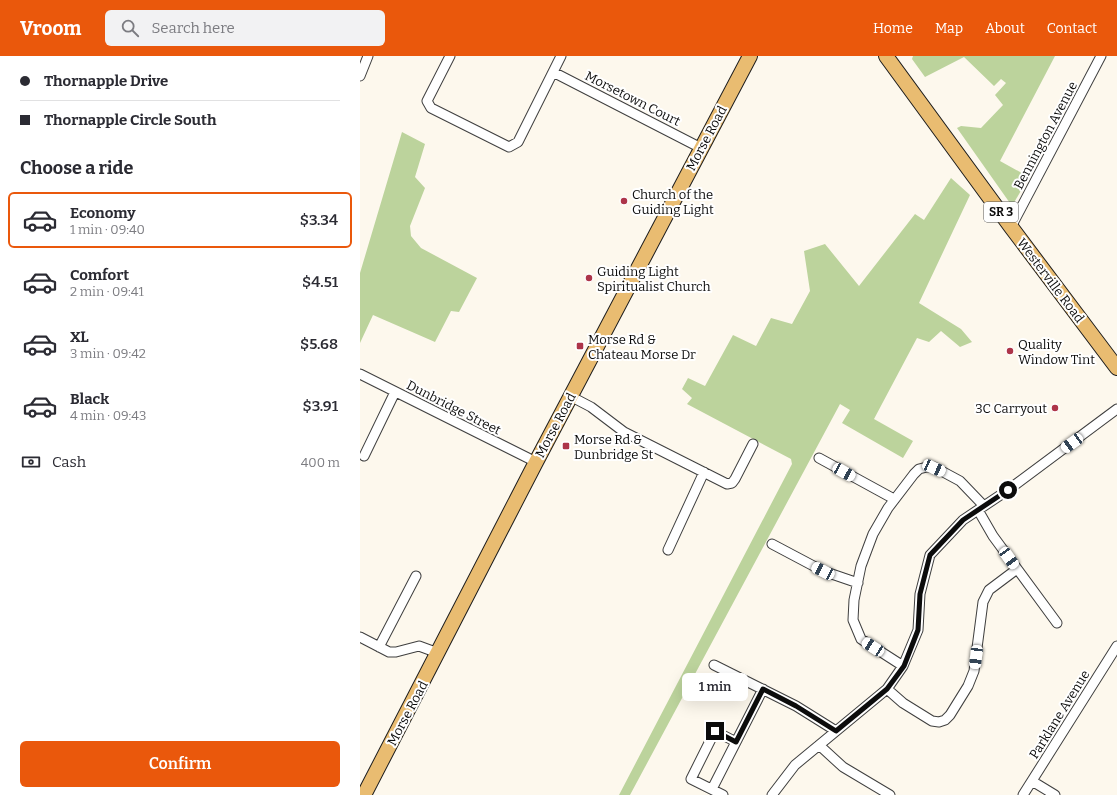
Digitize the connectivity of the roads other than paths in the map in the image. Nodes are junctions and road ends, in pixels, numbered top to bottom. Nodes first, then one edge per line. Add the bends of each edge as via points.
1 (368, 56) edge
2 (450, 56) edge
3 (561, 56) edge
4 (750, 56) edge
5 (886, 56) edge
6 (1101, 56) edge
7 (553, 72) junction
8 (360, 76) edge
9 (701, 148) junction
10 (1011, 227) junction
11 (1117, 366) edge
12 (360, 374) edge
13 (395, 392) junction
14 (570, 396) junction
15 (1117, 409) edge
16 (753, 444) dead end
17 (364, 456) dead end
18 (819, 458) dead end
19 (536, 462) junction
20 (704, 472) junction
21 (894, 499) junction
22 (981, 508) junction
23 (772, 544) dead end
24 (668, 550) dead end
25 (1016, 569) junction
26 (416, 576) dead end
27 (858, 583) junction
28 (1057, 623) dead end
29 (360, 637) edge
30 (1117, 646) edge
31 (379, 647) junction
32 (438, 653) junction
33 (714, 665) dead end
34 (904, 666) junction
35 (763, 689) junction
36 (887, 689) junction
37 (836, 731) junction
38 (736, 742) junction
39 (819, 746) junction
40 (1032, 781) junction
41 (712, 789) junction
42 (364, 795) edge
43 (723, 795) edge
44 (772, 795) edge
45 (889, 795) edge
46 (1023, 795) edge
47 (1055, 795) edge

1 - 8 street
2 - 7 street via 427,101 431,108 509,147 518,142
3 - 7 street
4 - 9 main road, Morse Road
5 - 10 main road, Westerville Road / SR 3
6 - 10 street, Bennington Avenue
7 - 9 street, Morsetown Court
9 - 14 main road, Morse Road
10 - 11 main road, Westerville Road / SR 3
12 - 13 street, Dunbridge Street
13 - 17 street
13 - 19 street, Dunbridge Street
14 - 19 main road, Morse Road
14 - 20 street via 591,407 624,432
15 - 22 street
16 - 20 street via 732,483 728,484
18 - 21 street
19 - 32 main road, Morse Road
20 - 24 street
21 - 22 street via 919,469 927,467 960,481
21 - 27 street via 873,534
22 - 25 street via 993,536
22 - 34 street via 963,520 930,555 920,594 918,630
23 - 27 street via 823,571
25 - 28 street
25 - 36 street via 989,590 983,602 974,671 968,686 945,720 932,721
26 - 31 street
27 - 34 street via 853,620 861,639
29 - 31 street
30 - 40 street, Parklane Avenue
31 - 32 street via 396,652 418,646
32 - 42 main road, Morse Road
33 - 35 street
34 - 36 street
35 - 37 street
35 - 38 street
36 - 37 street
37 - 39 street
38 - 41 street
38 - 41 street via 715,731 691,779
39 - 44 street via 795,765
39 - 45 street via 843,767
40 - 46 street, Parklane Avenue
40 - 47 street
41 - 43 street

